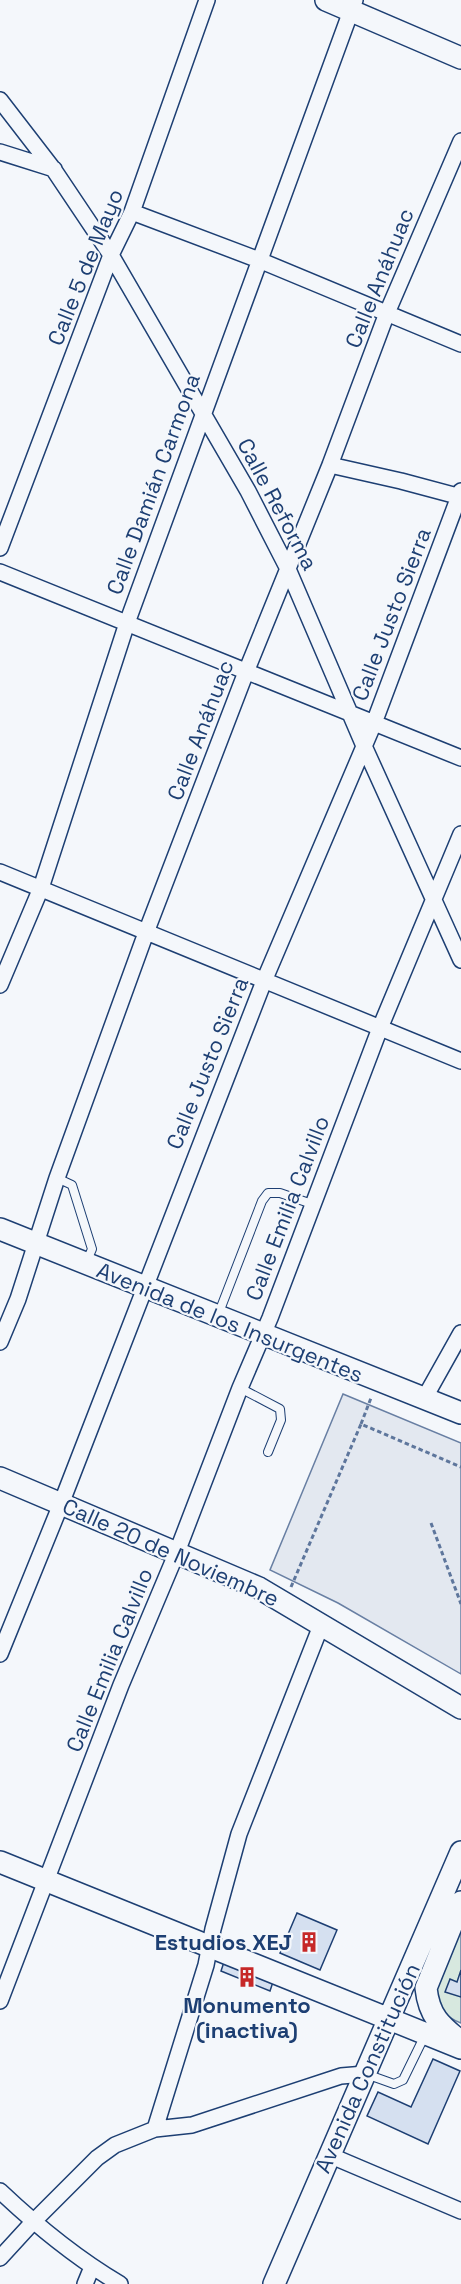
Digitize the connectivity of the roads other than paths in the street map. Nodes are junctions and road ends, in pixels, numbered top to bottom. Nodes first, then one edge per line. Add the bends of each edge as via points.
1 (207, 0) edge
2 (326, 0) edge
3 (353, 3) edge
4 (461, 46) edge
5 (461, 57) edge
6 (0, 100) edge
7 (461, 141) edge
8 (0, 152) edge
9 (54, 170) junction
10 (132, 212) junction
11 (111, 255) junction
12 (259, 260) junction
13 (387, 313) junction
14 (461, 344) edge
15 (203, 412) junction
16 (330, 465) junction
17 (460, 495) edge
18 (0, 548) edge
19 (288, 569) junction
20 (0, 572) edge
21 (127, 623) junction
22 (246, 672) junction
23 (350, 712) junction
24 (374, 723) junction
25 (364, 746) junction
26 (461, 758) edge
27 (461, 834) edge
28 (0, 872) edge
29 (40, 888) junction
30 (434, 899) junction
31 (147, 930) junction
32 (461, 960) edge
33 (264, 981) junction
34 (0, 985) edge
35 (380, 1028) junction
36 (461, 1061) edge
37 (57, 1178) junction
38 (312, 1204) junction
39 (0, 1229) edge
40 (36, 1244) junction
41 (86, 1264) junction
42 (145, 1287) junction
43 (218, 1317) junction
44 (461, 1333) edge
45 (263, 1335) junction
46 (0, 1342) edge
47 (240, 1388) junction
48 (424, 1399) junction
49 (461, 1413) edge
50 (268, 1452) dead end
51 (0, 1478) edge
52 (61, 1504) junction
53 (177, 1552) junction
54 (322, 1623) junction
55 (0, 1654) edge
56 (461, 1708) edge
57 (461, 1852) edge
58 (0, 1862) edge
59 (46, 1881) junction
60 (461, 1902) edge
61 (210, 1946) junction
62 (0, 2001) edge
63 (388, 2019) junction
64 (426, 2034) junction
65 (461, 2043) edge
66 (461, 2048) edge
67 (365, 2074) junction
68 (155, 2128) junction
69 (329, 2155) junction
70 (0, 2191) edge
71 (461, 2211) edge
72 (33, 2222) junction
73 (0, 2258) edge
74 (92, 2267) junction
75 (85, 2284) edge
76 (120, 2284) edge
77 (274, 2284) edge

1 - 10 street, Calle 5 de Mayo
2 - 3 main road
3 - 4 main road
3 - 5 main road
3 - 12 street, Calle Damián Carmona
6 - 9 street, Calle Reforma
7 - 13 street, Calle Anáhuac
8 - 9 street
9 - 11 street, Calle Reforma
10 - 11 street, Calle 5 de Mayo
10 - 12 street
11 - 15 street, Calle Reforma
11 - 18 street, Calle 5 de Mayo
12 - 13 street
12 - 15 street, Calle Damián Carmona
13 - 14 street
13 - 16 street, Calle Anáhuac
15 - 19 street, Calle Reforma
15 - 21 street, Calle Damián Carmona
16 - 17 street
16 - 19 street, Calle Anáhuac
17 - 24 street, Calle Justo Sierra
19 - 22 street, Calle Anáhuac
19 - 23 street, Calle Reforma
20 - 21 street
21 - 22 street
21 - 29 street, Calle Damián Carmona
22 - 23 street
22 - 31 street, Calle Anáhuac
23 - 24 street
23 - 25 street, Calle Reforma
24 - 25 street, Calle Justo Sierra
24 - 26 street
25 - 30 street, Calle Reforma
25 - 33 street, Calle Justo Sierra
27 - 30 street, Calle Emilia Calvillo
28 - 29 street
29 - 31 street
29 - 34 street, Calle Damián Carmona
30 - 32 street, Calle Reforma
30 - 35 street, Calle Emilia Calvillo
31 - 33 street
31 - 37 street, Calle Anáhuac
33 - 35 street
33 - 42 street, Calle Justo Sierra
35 - 36 street
35 - 38 street, Calle Emilia Calvillo
37 - 40 street, Calle Anáhuac
37 - 41 lane via 72,1185 92,1249
38 - 43 lane via 268,1193
38 - 45 street, Calle Emilia Calvillo
39 - 40 main road, Avenida de los Insurgentes
40 - 41 main road, Avenida de los Insurgentes
40 - 46 street, Calle Anáhuac
41 - 42 main road, Avenida de los Insurgentes
42 - 43 main road, Avenida de los Insurgentes
42 - 52 street, Calle Justo Sierra
43 - 45 main road, Avenida de los Insurgentes
44 - 48 street
45 - 47 street, Calle Emilia Calvillo
45 - 48 main road, Avenida de los Insurgentes
47 - 50 lane via 280,1409 281,1420
47 - 53 street, Calle Emilia Calvillo
48 - 49 main road, Avenida de los Insurgentes
51 - 52 main road, Calle 20 de Noviembre
52 - 53 main road, Calle 20 de Noviembre
52 - 55 street, Calle Justo Sierra
53 - 54 main road, Calle 20 de Noviembre
53 - 59 street, Calle Emilia Calvillo
54 - 56 main road, Calle 20 de Noviembre
54 - 61 street via 245,1818
57 - 63 main road, Avenida Constitución
58 - 59 main road
59 - 61 main road
59 - 62 street, Calle Emilia Calvillo
60 - 65 main road via 426,1988 436,2021
61 - 63 main road
61 - 68 street
63 - 64 main road
63 - 67 main road, Avenida Constitución
64 - 66 main road
64 - 67 lane via 399,2083
67 - 68 street via 341,2076 192,2125
67 - 69 main road, Avenida Constitución
68 - 72 street via 115,2145 97,2158
69 - 71 street
69 - 77 main road, Avenida Constitución
70 - 72 street
72 - 73 street
72 - 74 street
74 - 75 street
74 - 76 street

